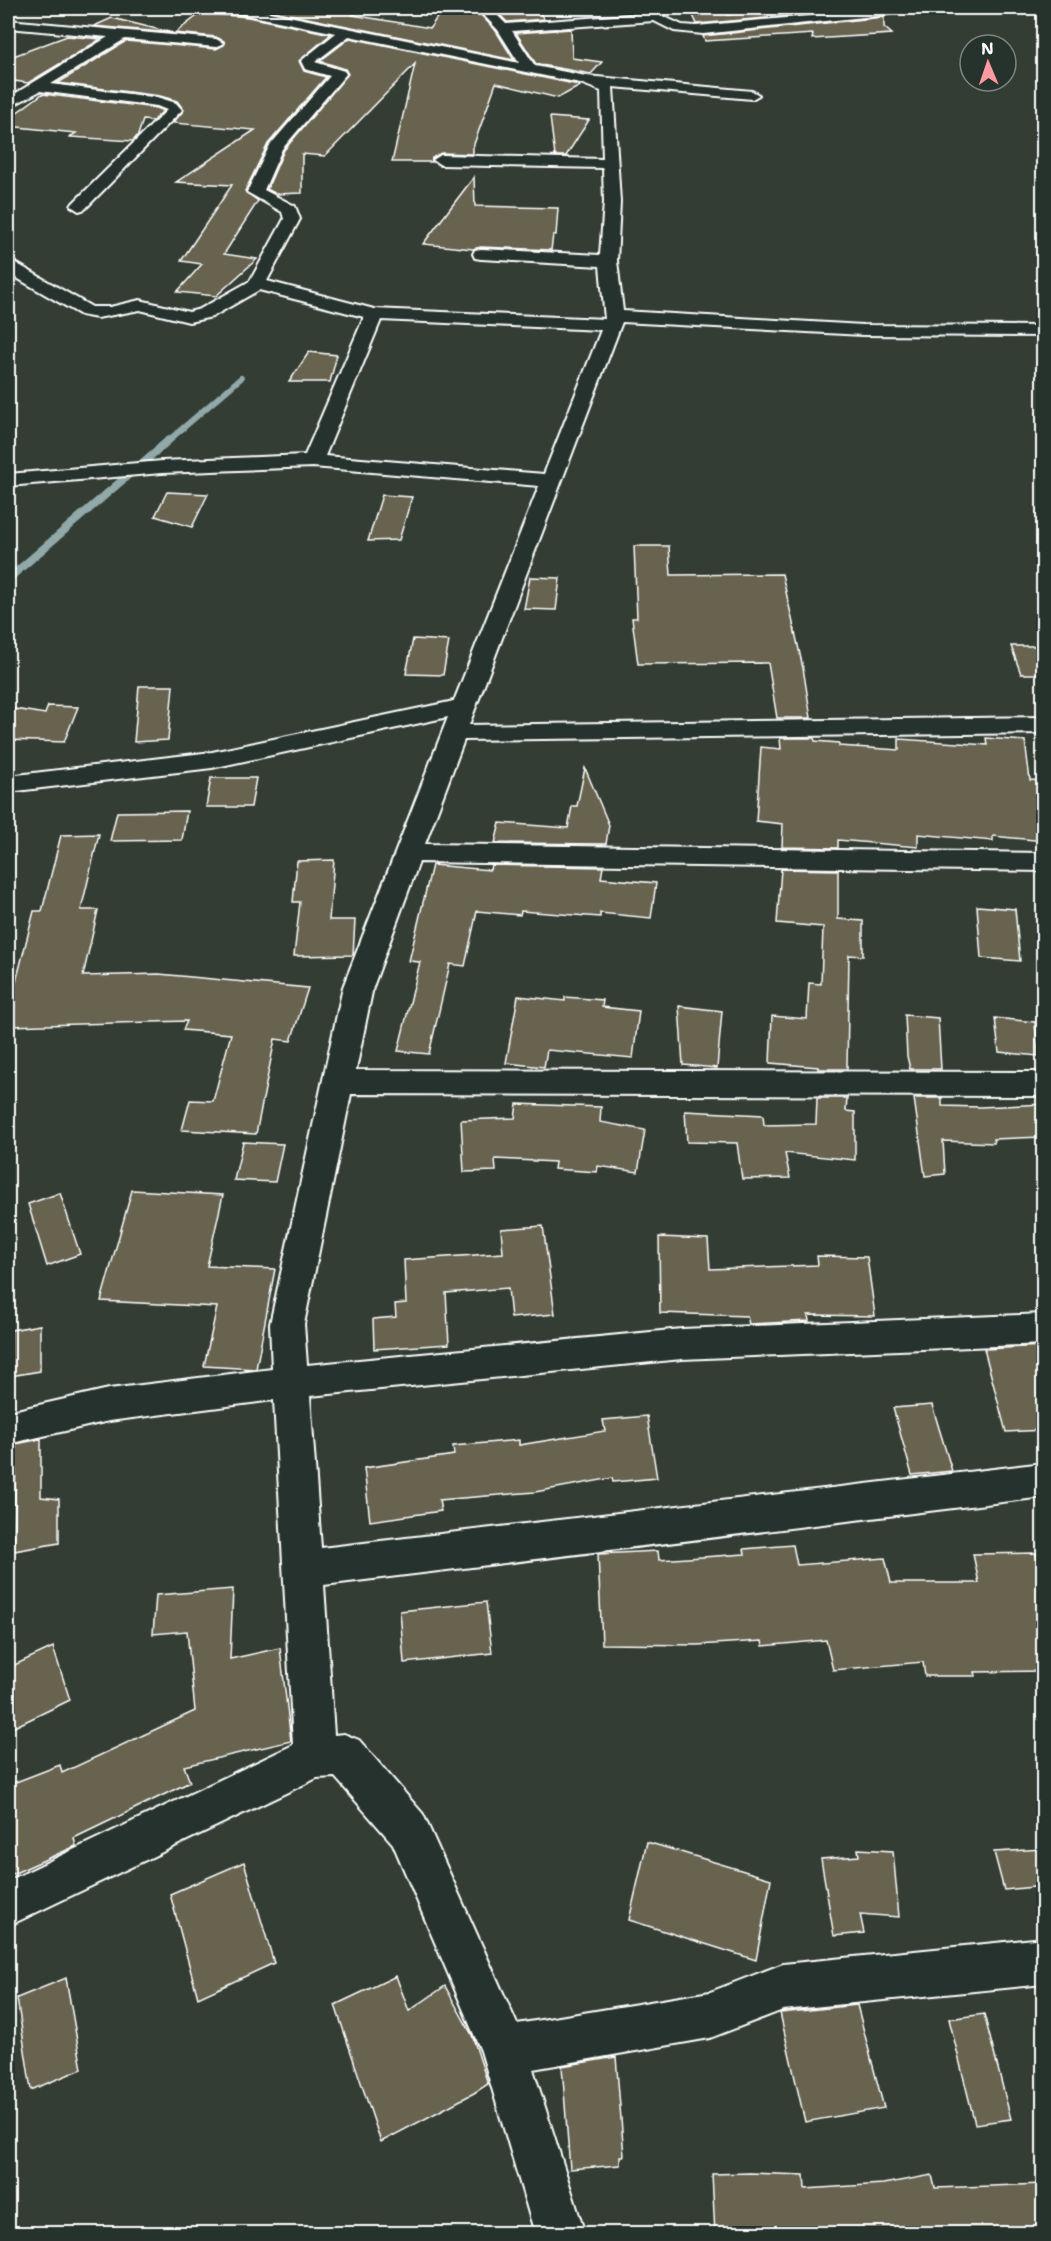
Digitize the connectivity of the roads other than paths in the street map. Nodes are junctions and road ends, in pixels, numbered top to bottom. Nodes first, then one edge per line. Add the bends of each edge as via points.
1 (233, 8) edge
2 (483, 8) edge
3 (643, 8) edge
4 (750, 8) edge
5 (893, 8) edge
6 (656, 17) junction
7 (762, 23) junction
8 (8, 24) edge
9 (503, 28) junction
10 (346, 32) junction
11 (123, 34) junction
12 (216, 43) dead end
13 (530, 69) junction
14 (584, 80) junction
15 (39, 86) junction
16 (752, 95) dead end
17 (8, 104) edge
18 (441, 160) dead end
19 (609, 164) junction
20 (79, 206) dead end
21 (481, 254) dead end
22 (608, 261) junction
23 (11, 271) edge
24 (257, 284) junction
25 (374, 314) junction
26 (614, 320) junction
27 (1044, 331) edge
28 (313, 461) junction
29 (8, 480) edge
30 (553, 481) junction
31 (459, 719) junction
32 (1044, 725) edge
33 (8, 784) edge
34 (408, 854) junction
35 (1044, 862) edge
36 (338, 1082) junction
37 (1044, 1084) edge
38 (1044, 1329) edge
39 (290, 1382) junction
40 (8, 1428) edge
41 (1044, 1479) edge
42 (302, 1569) junction
43 (315, 1757) junction
44 (8, 1904) edge
45 (1044, 1961) edge
46 (504, 2050) junction
47 (560, 2234) edge

1 - 10 street
2 - 9 street
3 - 6 street
4 - 7 street
5 - 7 street
6 - 7 street via 683,31
6 - 9 street
8 - 11 street
9 - 13 street
10 - 13 street
10 - 24 street via 308,61 310,66 339,74 275,148 255,192 290,209 292,219
11 - 12 street
11 - 15 street
13 - 14 street
14 - 16 street
14 - 19 street via 608,89
15 - 17 street
15 - 20 street via 160,102 175,110
18 - 19 street
19 - 22 street via 612,202
21 - 22 street
22 - 26 street
23 - 24 street via 97,313 140,305 189,317 206,313
24 - 25 street
25 - 26 street
25 - 28 street
26 - 27 street via 863,330
26 - 30 street
28 - 29 street via 162,467
28 - 30 street
30 - 31 street
31 - 32 street
31 - 33 street via 212,760
31 - 34 street
34 - 35 street
34 - 36 street via 358,987
36 - 37 street
36 - 39 street via 287,1324
38 - 39 street via 682,1344
39 - 40 street via 109,1405
39 - 42 street
41 - 42 street
42 - 43 street
43 - 44 street
43 - 46 street via 344,1755 408,1828
45 - 46 street via 783,1987 710,2015
46 - 47 street

